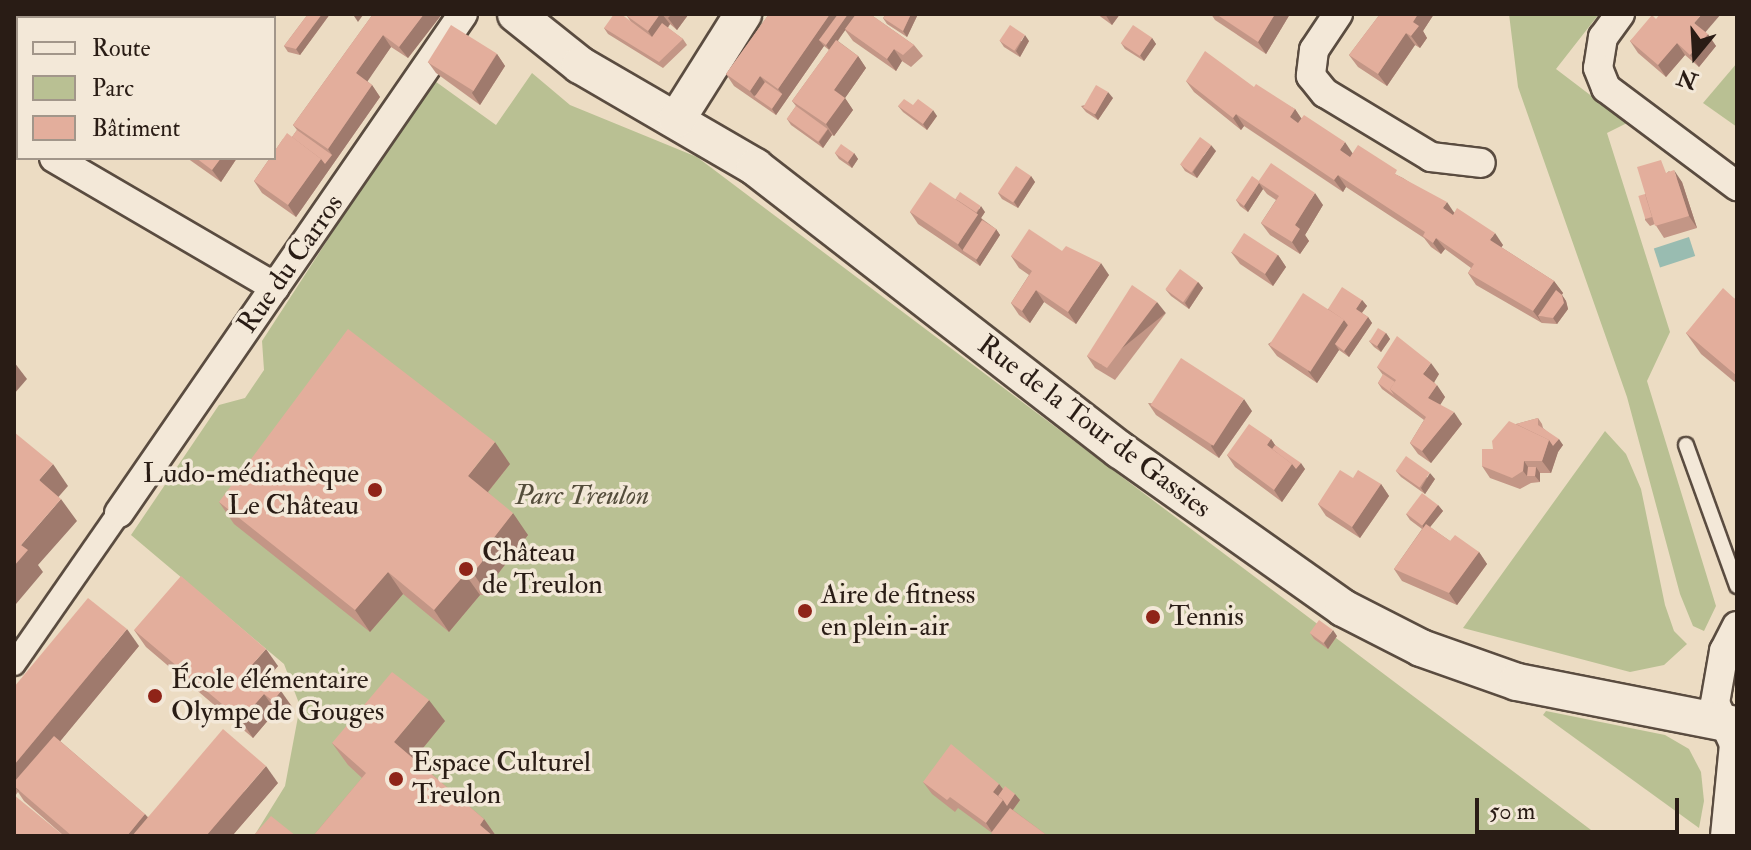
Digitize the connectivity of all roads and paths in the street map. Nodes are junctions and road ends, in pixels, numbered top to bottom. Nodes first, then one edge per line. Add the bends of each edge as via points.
1 (463, 14) edge
2 (516, 14) edge
3 (743, 14) edge
4 (1338, 14) edge
5 (1620, 14) edge
6 (677, 119) junction
7 (57, 160) edge
8 (1481, 163) dead end
9 (1737, 186) edge
10 (275, 287) junction
11 (1686, 445) dead end
12 (119, 513) joint
13 (1737, 586) edge
14 (1737, 626) edge
15 (14, 664) edge
16 (1732, 725) edge
17 (1725, 836) edge

1 - 10 street, Rue du Carros
2 - 6 street, Rue de la Tour de Gassies via 580,65
3 - 6 street
4 - 8 street via 1314,50 1311,76 1325,93 1431,157
5 - 9 street via 1603,37 1598,68 1606,88
6 - 16 street, Rue de la Tour de Gassies via 755,167 1120,450 1343,608 1421,648 1517,682
7 - 10 street
10 - 12 street, Rue du Carros
11 - 13 lane
12 - 15 street
14 - 16 street via 1724,651 1715,703
16 - 17 street

